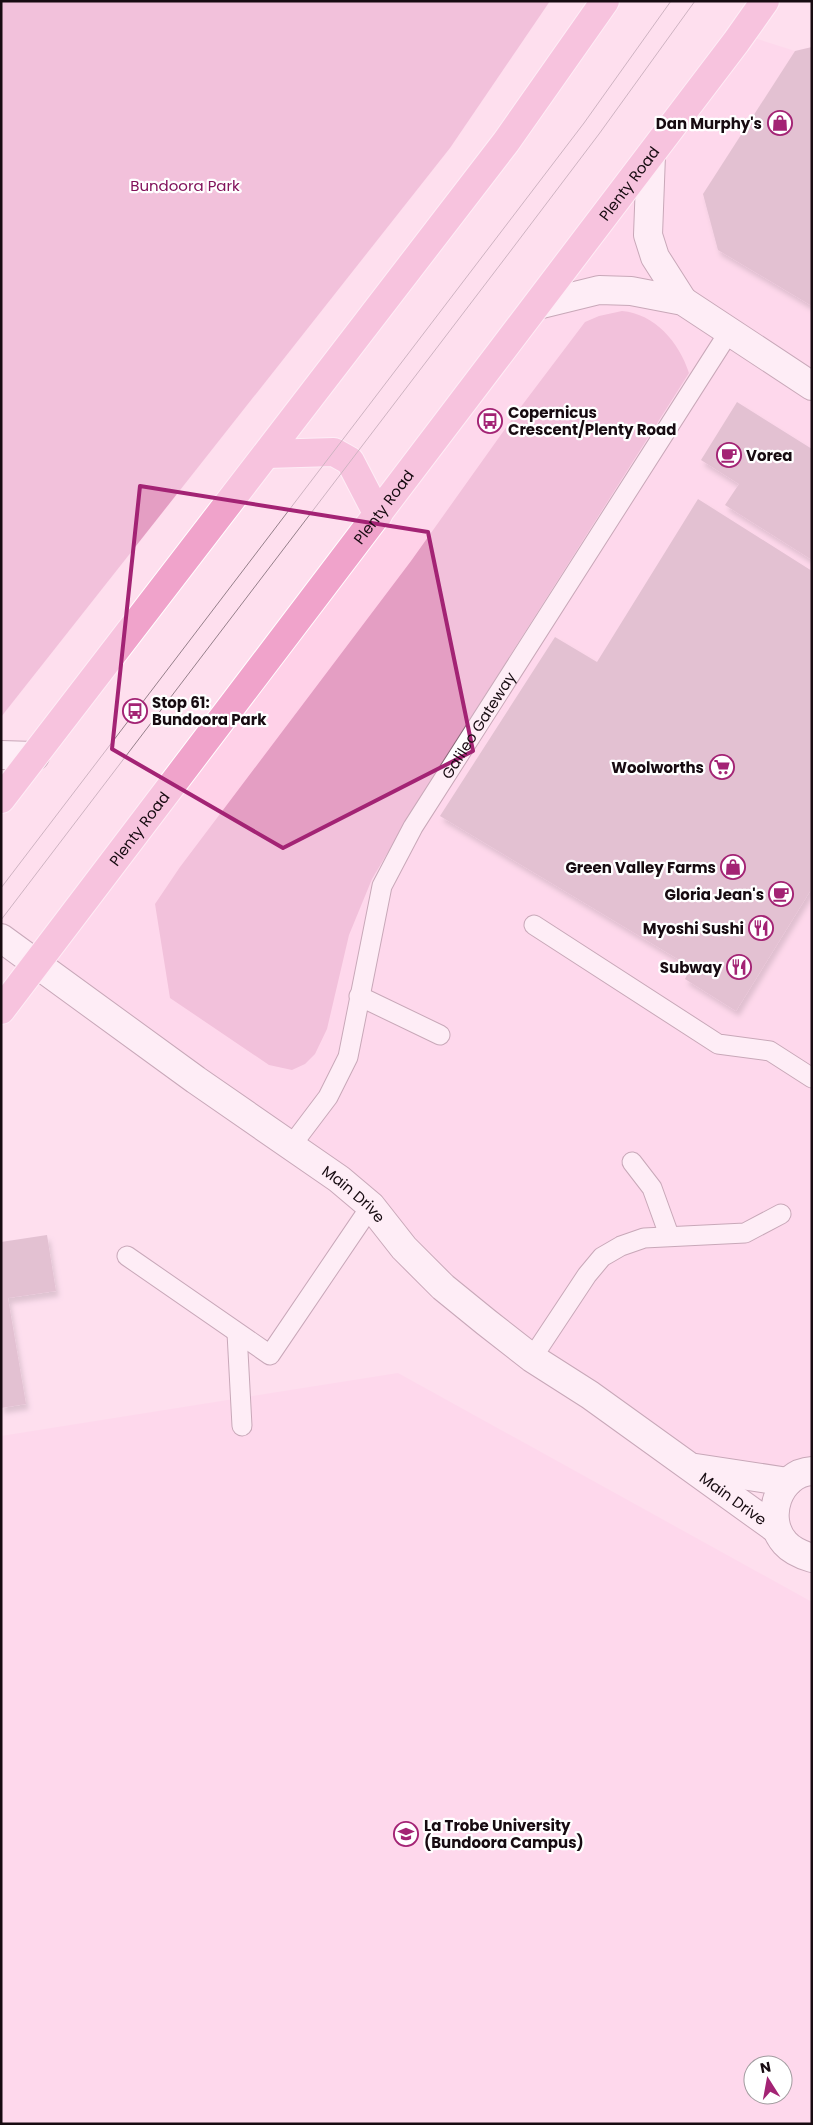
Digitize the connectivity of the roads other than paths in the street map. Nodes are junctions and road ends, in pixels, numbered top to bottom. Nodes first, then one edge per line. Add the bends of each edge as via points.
1 (606, 1) edge
2 (765, 1) edge
3 (651, 155) junction
4 (683, 301) junction
5 (538, 306) junction
6 (729, 332) junction
7 (811, 385) edge
8 (267, 454) junction
9 (378, 515) junction
10 (1, 755) edge
11 (35, 756) junction
12 (1, 799) edge
13 (534, 925) dead end
14 (1, 938) edge
15 (35, 964) junction
16 (359, 996) junction
17 (1, 1010) edge
18 (440, 1035) dead end
19 (812, 1078) edge
20 (291, 1146) junction
21 (632, 1162) dead end
22 (370, 1206) junction
23 (781, 1214) dead end
24 (669, 1235) junction
25 (126, 1256) dead end
26 (237, 1333) junction
27 (532, 1358) junction
28 (242, 1426) dead end
29 (690, 1467) junction
30 (804, 1473) edge
31 (776, 1529) junction
32 (812, 1558) edge

1 - 8 highway via 506,142
2 - 3 highway, Plenty Road
3 - 4 street via 648,235 655,257
3 - 5 highway, Plenty Road
4 - 5 street via 631,291 599,290
4 - 6 street
5 - 9 highway, Plenty Road
6 - 7 street
6 - 16 lane, Galileo Gateway via 413,827 382,886
8 - 9 highway via 334,452 350,461
8 - 11 highway
9 - 15 highway, Plenty Road
10 - 11 street
11 - 12 highway
13 - 19 lane via 718,1044 770,1052
14 - 15 street, Main Drive
15 - 17 highway, Plenty Road
15 - 20 street, Main Drive
16 - 18 lane
16 - 20 lane, Galileo Gateway via 348,1057 328,1097
20 - 22 street, Main Drive via 339,1179
21 - 24 lane via 652,1188
22 - 26 lane via 270,1355
22 - 27 street, Main Drive via 404,1248 443,1287
23 - 24 lane via 745,1233
24 - 27 lane via 644,1238 602,1257
25 - 26 lane
26 - 28 lane
27 - 29 street, Main Drive
29 - 30 street, Main Drive
29 - 31 street, Main Drive
30 - 31 street via 776,1499
31 - 32 street, Main Drive via 796,1552

